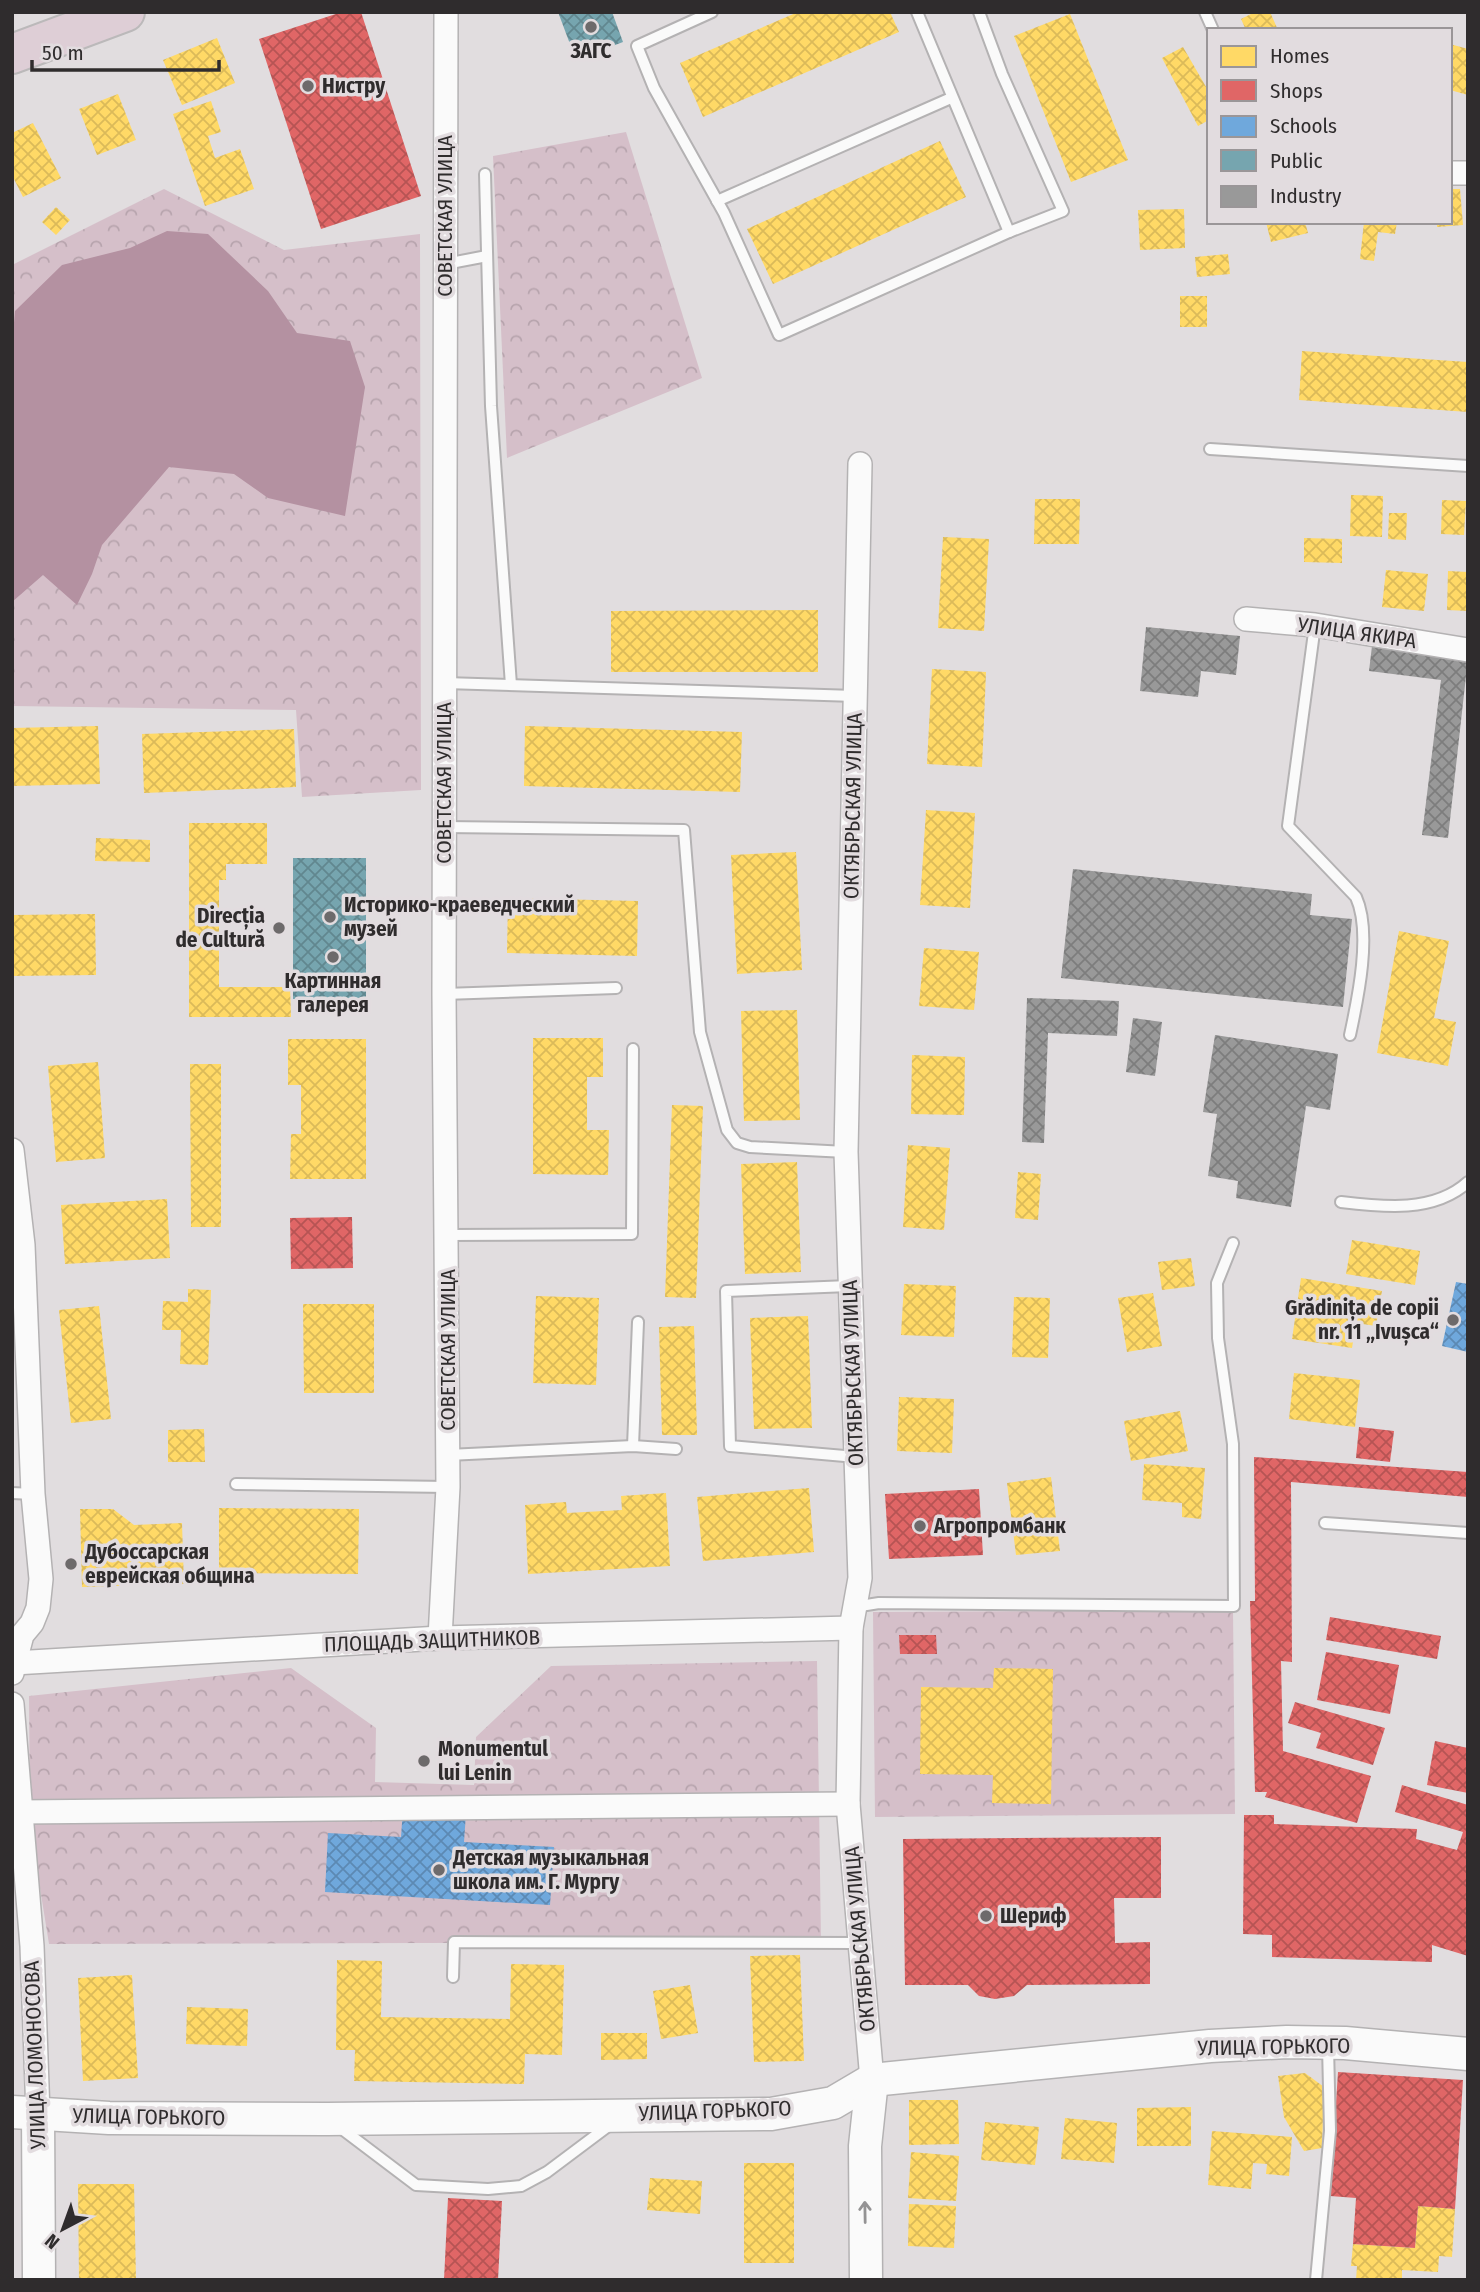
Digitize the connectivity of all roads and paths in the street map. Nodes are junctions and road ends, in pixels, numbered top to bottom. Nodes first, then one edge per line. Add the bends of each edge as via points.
1 (125, 12) edge
2 (446, 12) edge
3 (712, 12) edge
4 (917, 12) edge
5 (979, 12) edge
6 (1205, 12) edge
7 (1212, 28) edge
8 (12, 54) edge
9 (951, 99) junction
10 (485, 174) dead end
11 (717, 201) junction
12 (1009, 232) junction
13 (487, 256) junction
14 (445, 264) junction
15 (1210, 449) dead end
16 (860, 464) dead end
17 (1468, 466) edge
18 (1246, 619) dead end
19 (1315, 625) junction
20 (1468, 650) edge
21 (444, 683) junction
22 (511, 685) junction
23 (855, 696) junction
24 (444, 827) junction
25 (616, 988) dead end
26 (444, 994) junction
27 (1350, 1035) dead end
28 (633, 1049) dead end
29 (12, 1150) edge
30 (846, 1152) junction
31 (1468, 1182) edge
32 (1341, 1202) dead end
33 (447, 1235) junction
34 (1233, 1243) dead end
35 (18, 1245) edge
36 (849, 1286) junction
37 (638, 1322) dead end
38 (633, 1446) junction
39 (676, 1449) dead end
40 (448, 1455) junction
41 (856, 1457) junction
42 (236, 1484) dead end
43 (448, 1487) junction
44 (23, 1493) edge
45 (1325, 1523) dead end
46 (1468, 1533) edge
47 (852, 1618) junction
48 (17, 1635) edge
49 (440, 1638) junction
50 (13, 1668) edge
51 (12, 1704) edge
52 (848, 1804) junction
53 (20, 1812) junction
54 (860, 1943) junction
55 (453, 1977) dead end
56 (1328, 2043) junction
57 (1468, 2054) edge
58 (872, 2080) junction
59 (25, 2113) edge
60 (625, 2114) junction
61 (327, 2119) junction
62 (39, 2280) edge
63 (866, 2280) edge
64 (1316, 2280) edge

1 - 8 highway
2 - 14 street, СОВЕТСКАЯ УЛИЦА
3 - 11 lane via 637,46 654,88
4 - 9 lane
5 - 12 lane via 1063,211
6 - 7 lane
9 - 11 lane
9 - 12 lane
10 - 13 lane
11 - 12 lane via 779,335
13 - 14 lane
13 - 22 lane via 491,406
14 - 21 street, СОВЕТСКАЯ УЛИЦА
15 - 17 lane
16 - 23 street, ОКТЯБРЬСКАЯ УЛИЦА
18 - 19 street, УЛИЦА ЯКИРА
19 - 20 street, УЛИЦА ЯКИРА
19 - 27 lane via 1289,826 1356,897 1363,912 1358,1000
21 - 22 lane
21 - 24 street, СОВЕТСКАЯ УЛИЦА
22 - 23 lane
23 - 30 street, ОКТЯБРЬСКАЯ УЛИЦА
24 - 26 street, СОВЕТСКАЯ УЛИЦА
24 - 30 lane via 684,830 700,1032 727,1130 737,1143 750,1147
25 - 26 lane
26 - 33 street, СОВЕТСКАЯ УЛИЦА
28 - 33 lane via 632,1234
29 - 35 street
30 - 36 street, ОКТЯБРЬСКАЯ УЛИЦА
31 - 32 lane via 1457,1192 1422,1204
33 - 40 street, СОВЕТСКАЯ УЛИЦА
34 - 47 lane via 1217,1283 1218,1338 1233,1444 1234,1605 879,1603
35 - 44 street
36 - 41 street, ОКТЯБРЬСКАЯ УЛИЦА
36 - 41 lane via 726,1291 730,1446
37 - 38 lane
38 - 39 lane
38 - 40 lane
40 - 43 street, СОВЕТСКАЯ УЛИЦА
41 - 47 street, ОКТЯБРЬСКАЯ УЛИЦА via 860,1578
42 - 43 lane
43 - 49 street, СОВЕТСКАЯ УЛИЦА
44 - 48 street via 41,1579 32,1623
45 - 46 lane
47 - 49 street, ПЛОЩАДЬ ЗАЩИТНИКОВ
47 - 52 street, ОКТЯБРЬСКАЯ УЛИЦА
48 - 50 street
49 - 50 street, ПЛОЩАДЬ ЗАЩИТНИКОВ
51 - 53 street, УЛИЦА ЛОМОНОСОВА
52 - 53 street
52 - 54 street, ОКТЯБРЬСКАЯ УЛИЦА
53 - 59 street, УЛИЦА ЛОМОНОСОВА via 32,1946
54 - 55 lane via 454,1942
54 - 58 street, ОКТЯБРЬСКАЯ УЛИЦА
56 - 57 street, УЛИЦА ГОРЬКОГО
56 - 58 street, УЛИЦА ГОРЬКОГО via 1210,2046
56 - 64 lane via 1330,2131
58 - 60 street, УЛИЦА ГОРЬКОГО via 833,2103 771,2114
63 -> 58 street, ОКТЯБРЬСКАЯ УЛИЦА via 864,2146
59 - 61 street, УЛИЦА ГОРЬКОГО
59 - 62 street, УЛИЦА ЛОМОНОСОВА
60 - 61 street, УЛИЦА ГОРЬКОГО
60 - 61 lane via 547,2172 521,2186 488,2189 416,2185

